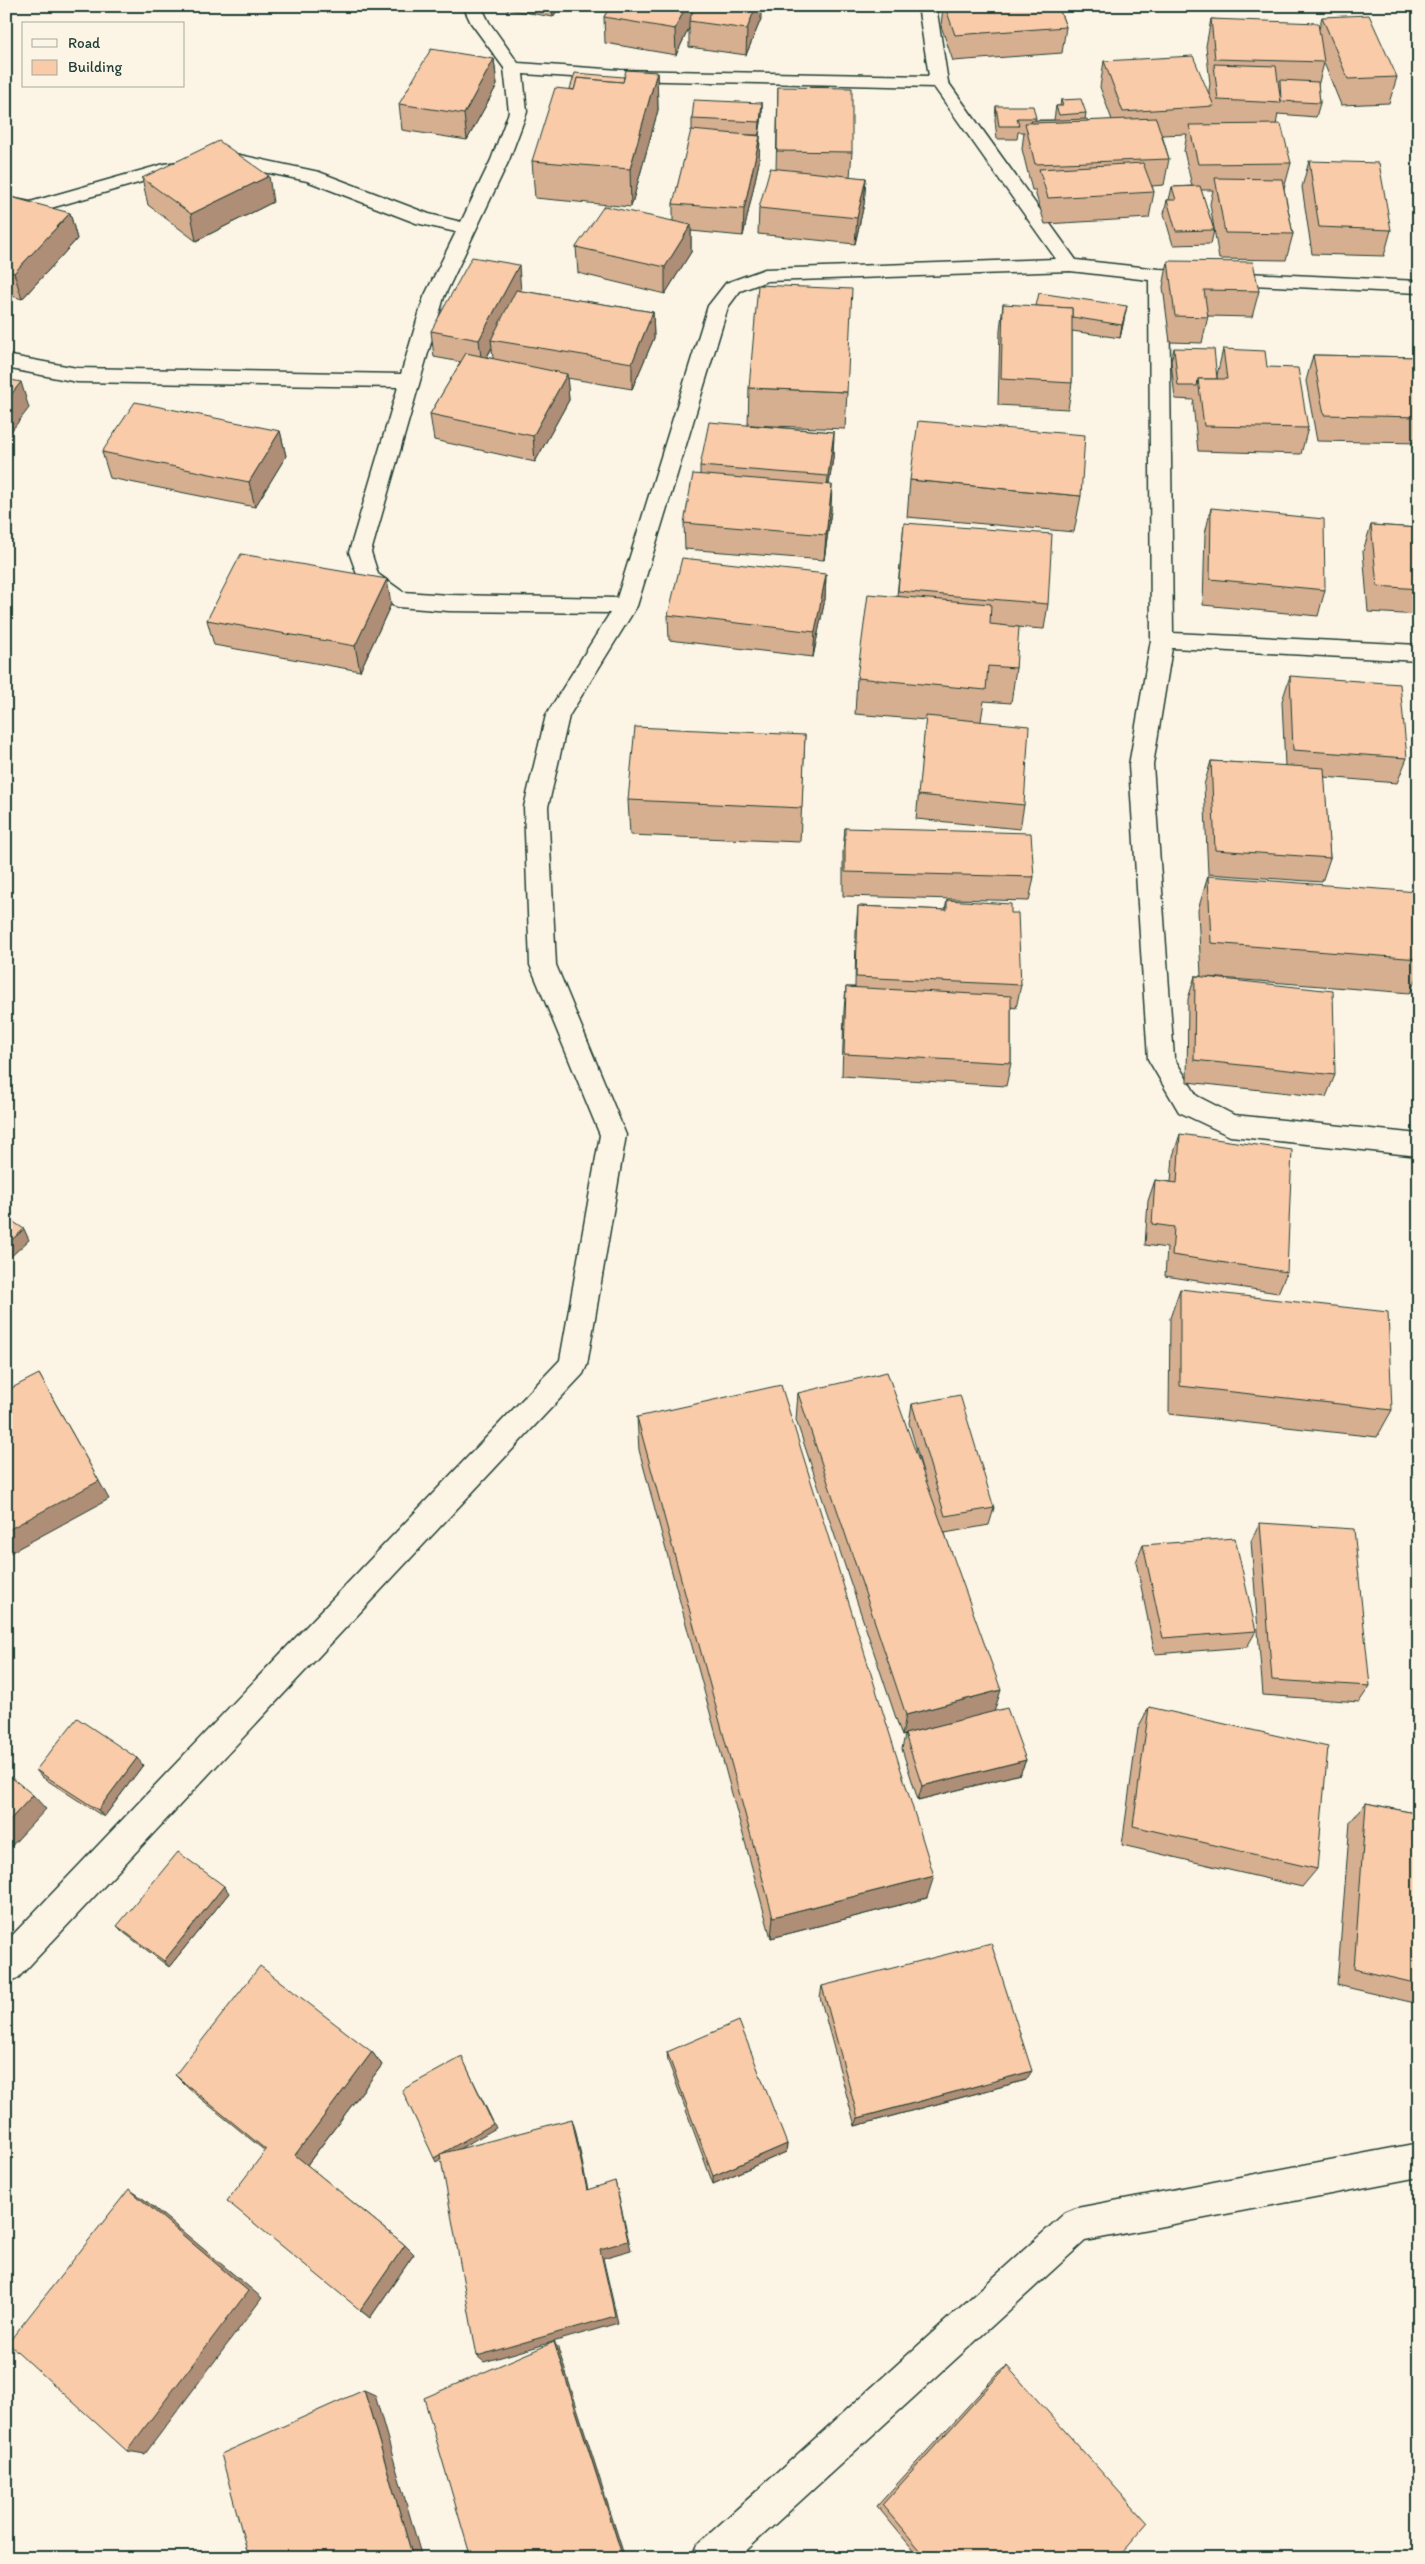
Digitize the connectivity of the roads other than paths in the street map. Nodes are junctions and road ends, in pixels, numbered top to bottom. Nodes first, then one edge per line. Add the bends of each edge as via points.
1 (472, 6) edge
2 (927, 6) edge
3 (513, 68) junction
4 (940, 82) junction
5 (6, 203) edge
6 (468, 229) junction
7 (1070, 265) junction
8 (1159, 275) junction
9 (1419, 287) edge
10 (6, 361) edge
11 (410, 381) junction
12 (626, 606) junction
13 (1162, 640) junction
14 (1419, 653) edge
15 (1419, 1144) edge
16 (6, 1966) edge
17 (1419, 2160) edge
18 (710, 2558) edge

1 - 3 street via 480,23
2 - 4 street
3 - 4 street via 620,75
3 - 6 street via 518,112
4 - 7 street
5 - 6 street via 30,208 164,170 235,160 312,176 423,219
6 - 11 street via 434,297
7 - 8 street
7 - 12 street via 765,276 733,287 718,306
8 - 9 street
8 - 13 street
10 - 11 street via 77,375
11 - 12 street via 360,552 368,578 398,599
12 - 16 street via 558,715 536,807 543,965 613,1135 573,1365
13 - 14 street
13 - 15 street via 1141,765 1161,1059 1188,1104 1230,1125
17 - 18 street via 1076,2225

